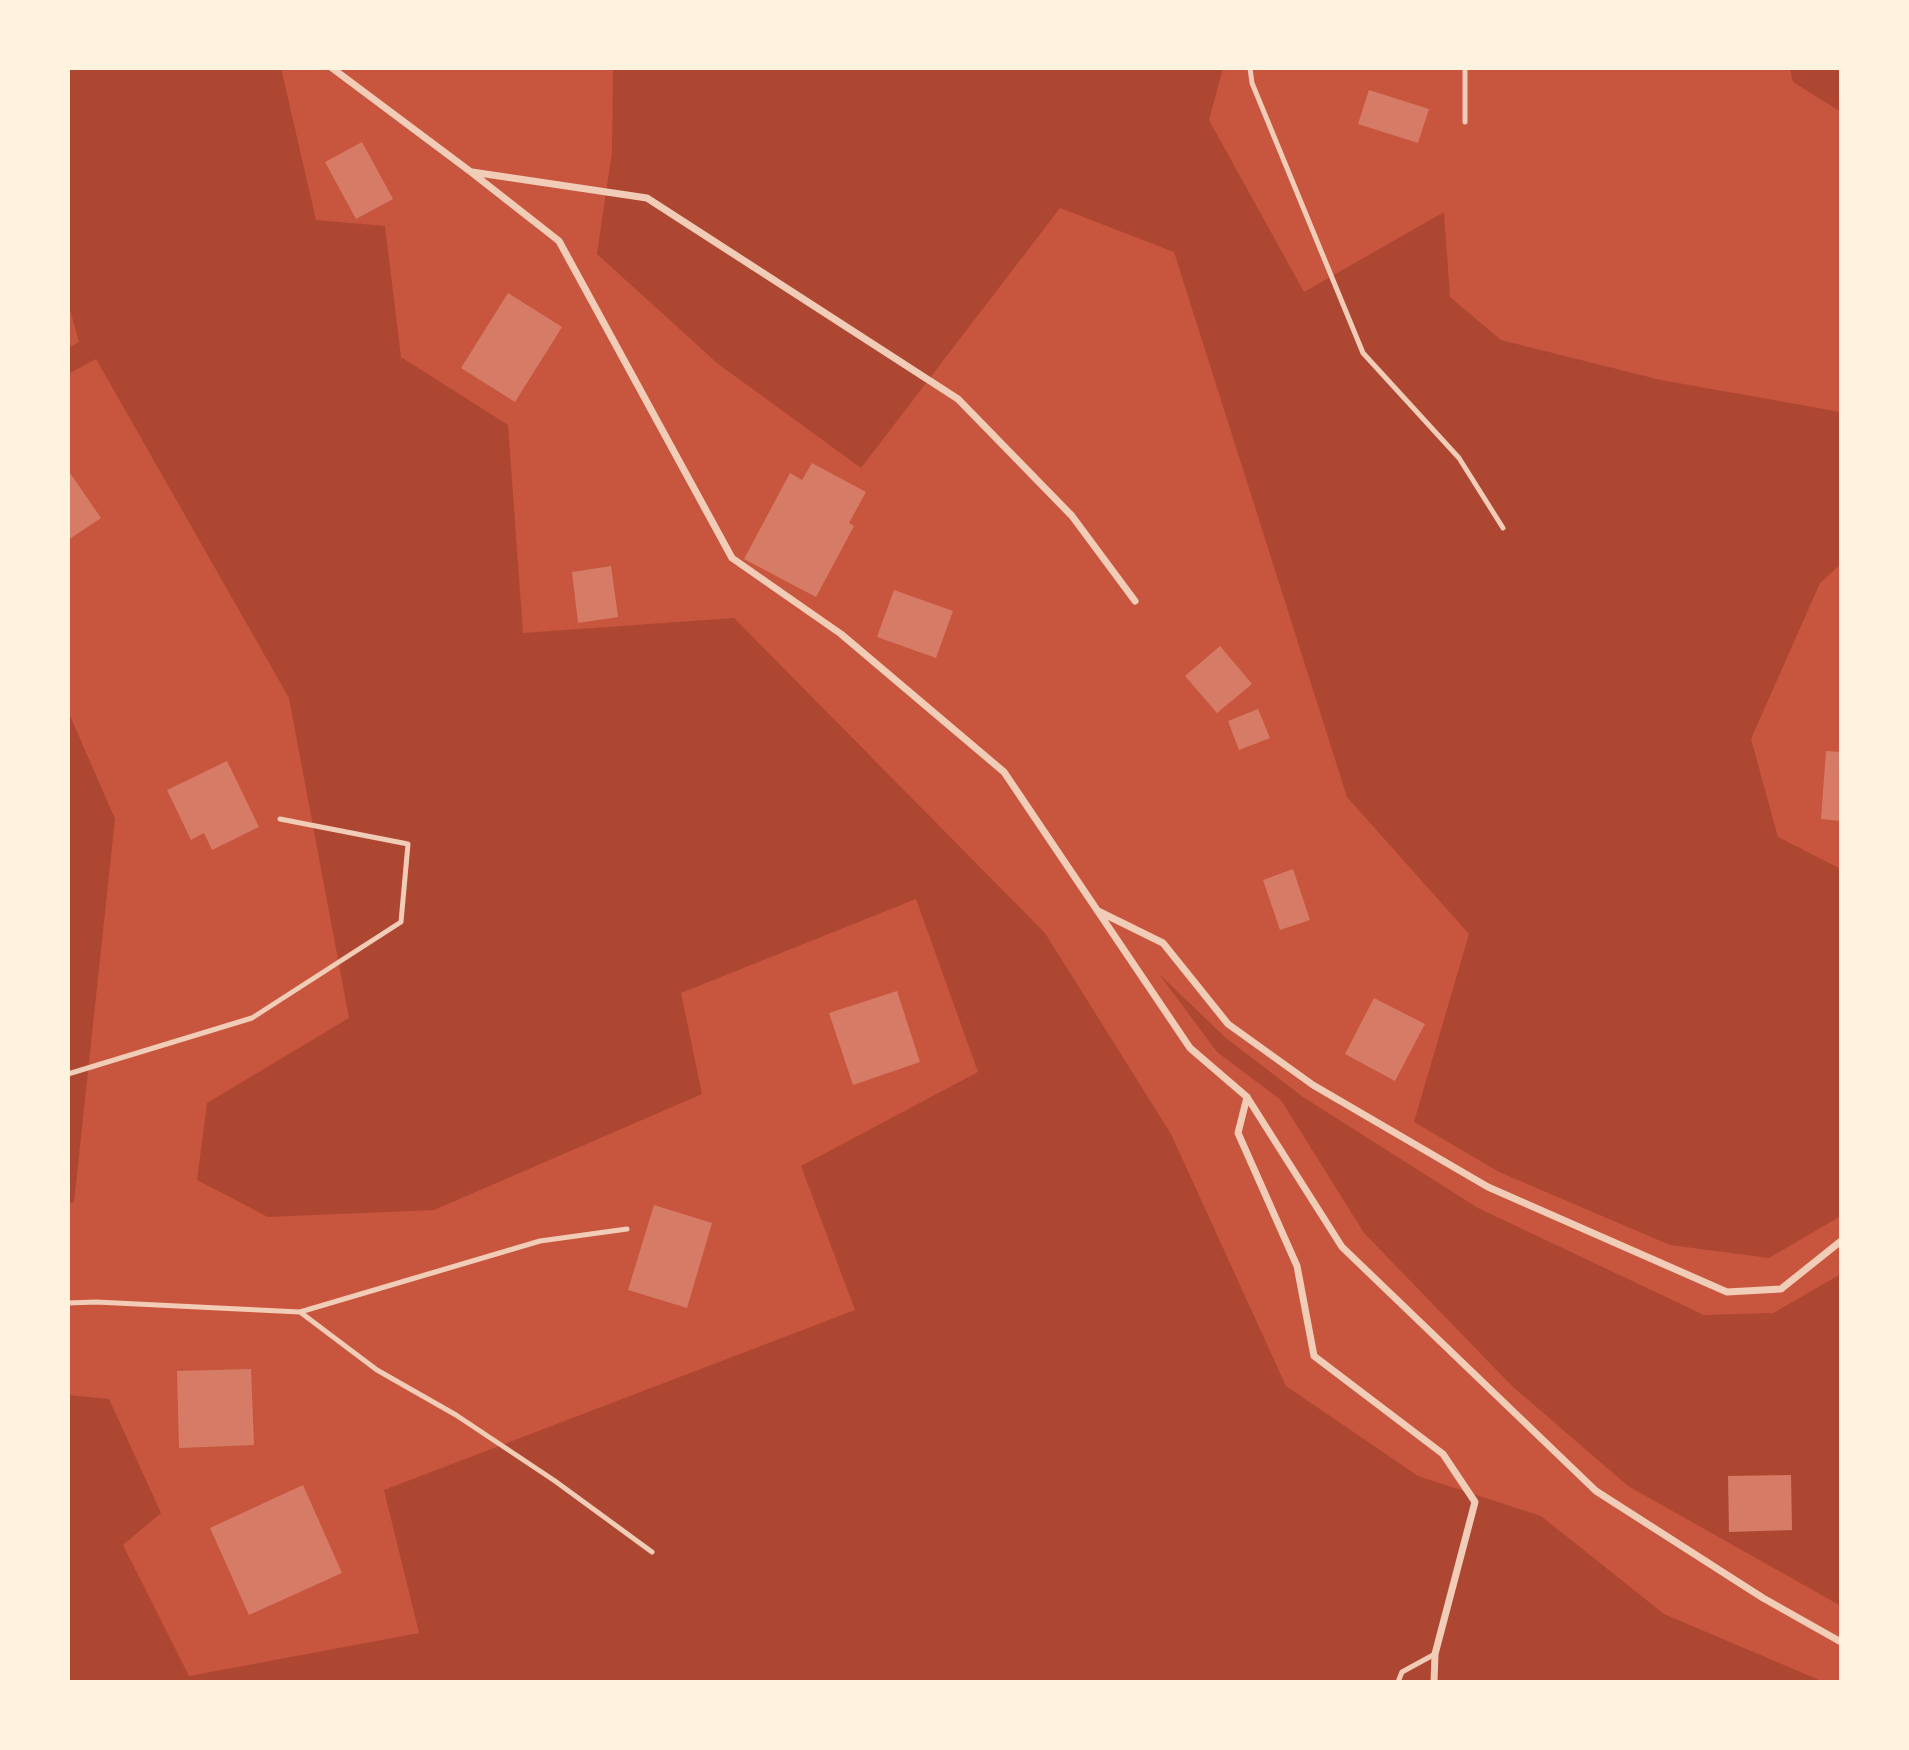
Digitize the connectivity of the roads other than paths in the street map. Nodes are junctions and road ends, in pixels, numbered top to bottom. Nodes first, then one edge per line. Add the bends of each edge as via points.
1 (332, 68) edge
2 (1251, 68) edge
3 (1465, 68) edge
4 (1465, 122) dead end
5 (471, 172) junction
6 (1503, 528) dead end
7 (1135, 601) dead end
8 (280, 819) dead end
9 (1097, 911) junction
10 (68, 1074) edge
11 (1247, 1097) junction
12 (626, 1228) dead end
13 (1841, 1241) edge
14 (68, 1303) edge
15 (300, 1312) junction
16 (652, 1552) dead end
17 (1841, 1642) edge
18 (1435, 1654) junction
19 (1398, 1682) edge
20 (1434, 1682) edge

1 - 5 street
2 - 6 lane via 1252,83 1363,353 1459,458
3 - 4 lane
5 - 7 street via 648,198 958,399 1072,516
5 - 9 street via 559,241 732,558 841,634 1004,772
8 - 10 lane via 408,844 401,922 252,1018
9 - 11 street via 1190,1048
9 - 13 street via 1163,943 1228,1024 1313,1085 1501,1192 1727,1292 1782,1289
11 - 17 street via 1342,1247 1596,1491
11 - 18 street via 1238,1133 1297,1266 1314,1356 1443,1454 1475,1502
12 - 15 lane via 540,1241
14 - 15 lane
15 - 16 lane via 377,1370 555,1480
18 - 19 lane via 1402,1672
18 - 20 street

